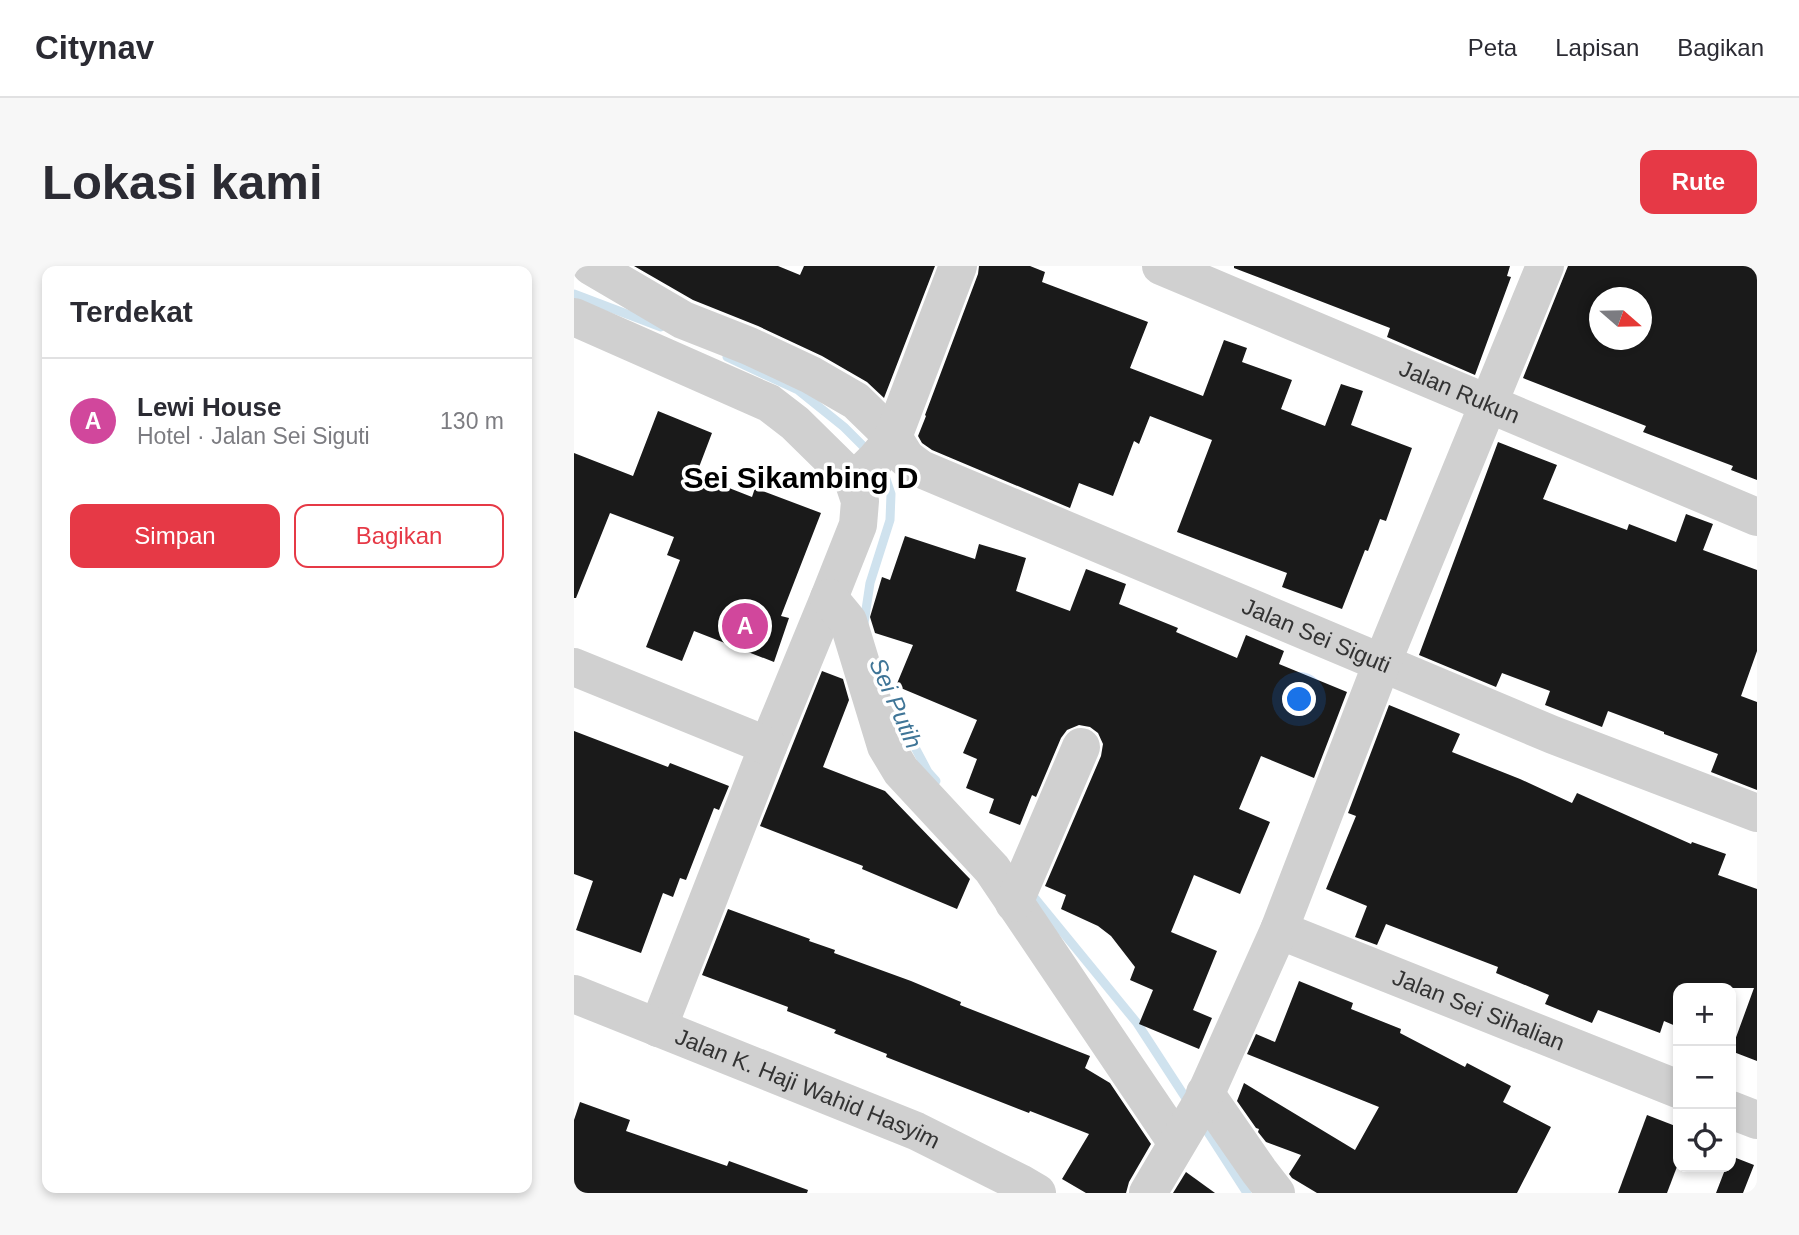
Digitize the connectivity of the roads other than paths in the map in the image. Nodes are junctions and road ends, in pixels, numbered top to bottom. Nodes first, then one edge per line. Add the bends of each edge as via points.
1 (591, 266) edge
2 (958, 266) edge
3 (1161, 266) edge
4 (1545, 266) edge
5 (574, 317) edge
6 (1489, 404) junction
7 (874, 459) junction
8 (1757, 517) edge
9 (830, 598) junction
10 (1381, 663) junction
11 (574, 667) edge
12 (768, 746) junction
13 (1081, 747) dead end
14 (1757, 813) edge
15 (1019, 891) junction
16 (1279, 930) junction
17 (574, 995) edge
18 (658, 1028) junction
19 (1673, 1087) edge
20 (1736, 1112) edge
21 (1193, 1117) junction
22 (1757, 1120) edge
23 (1037, 1193) edge
24 (1148, 1193) edge
25 (1276, 1193) edge

1 - 7 street via 683,320 811,375 856,401
2 - 7 street
3 - 6 street, Jalan Rukun
4 - 6 street
5 - 7 street via 769,403 795,423
6 - 8 street, Jalan Rukun
6 - 10 street
7 - 9 street via 860,501 858,525
7 - 10 street, Jalan Sei Siguti via 906,458 921,469
9 - 12 street
9 - 15 street via 848,621 886,746 901,771 992,869
10 - 14 street, Jalan Sei Siguti
10 - 16 street
11 - 12 street
12 - 18 street
13 - 15 street
15 - 21 street
16 - 19 street, Jalan Sei Sihalian
16 - 21 street
17 - 18 street, Jalan K. Haji Wahid Hasyim
18 - 23 street, Jalan K. Haji Wahid Hasyim via 916,1131
20 - 22 street
21 - 24 street
21 - 25 street

